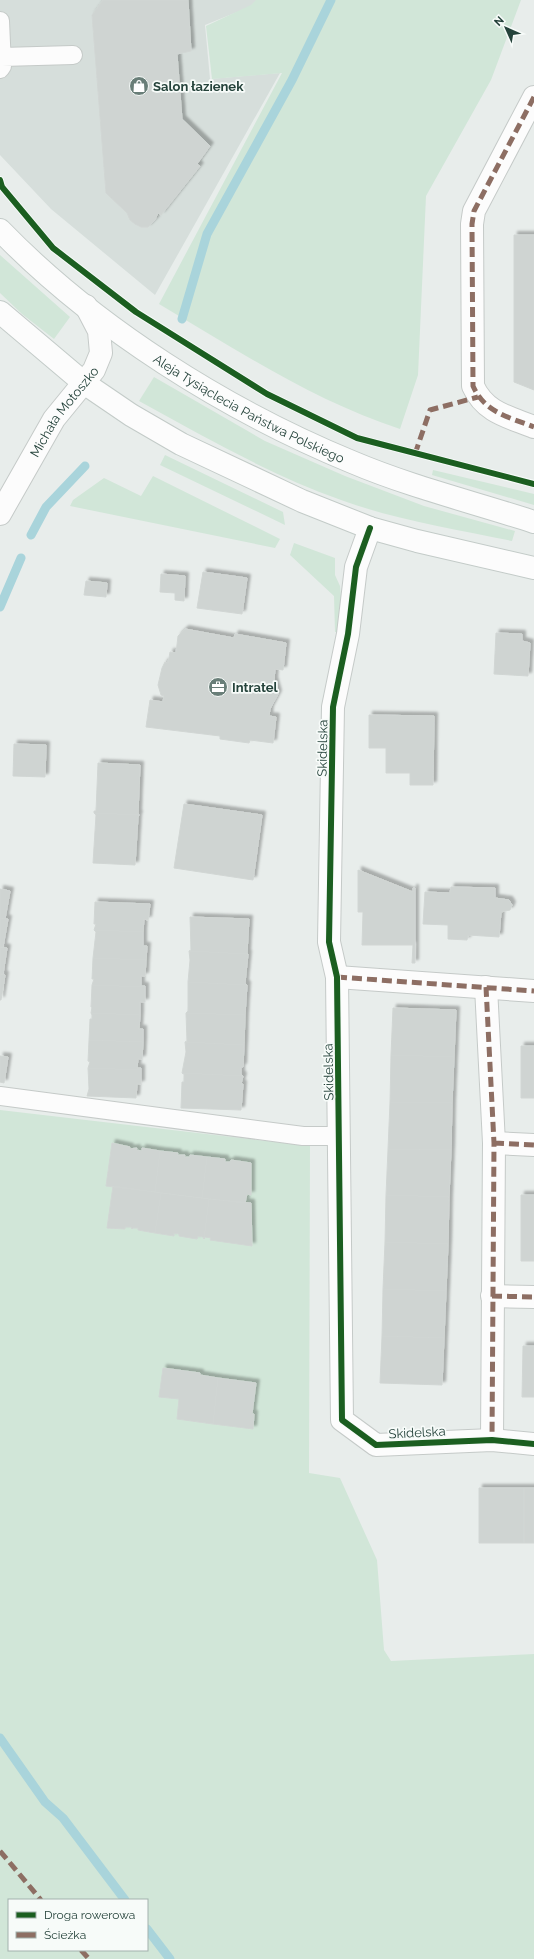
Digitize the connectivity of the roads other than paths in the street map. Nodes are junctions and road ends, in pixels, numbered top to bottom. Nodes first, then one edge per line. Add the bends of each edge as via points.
1 (0, 20) edge
2 (73, 55) dead end
3 (1, 63) edge
4 (534, 97) edge
5 (0, 230) edge
6 (86, 306) junction
7 (0, 312) edge
8 (84, 383) junction
9 (534, 427) edge
10 (0, 514) edge
11 (534, 522) edge
12 (370, 528) junction
13 (534, 568) edge
14 (338, 977) junction
15 (486, 987) junction
16 (534, 991) edge
17 (0, 1096) edge
18 (339, 1136) junction
19 (494, 1143) junction
20 (534, 1145) edge
21 (492, 1296) junction
22 (534, 1296) edge
23 (492, 1440) junction
24 (534, 1444) edge

1 - 3 lane
2 - 3 lane
4 - 9 street via 474,211 472,258 473,386 485,405
5 - 6 street, Aleja Tysiąclecia Państwa Polskiego via 26,257
6 - 8 street, Michała Motoszko via 99,331 101,353 94,370
6 - 11 street, Aleja Tysiąclecia Państwa Polskiego via 128,338 205,387 274,426 352,462 431,491
7 - 8 street
8 - 10 street, Michała Motoszko via 54,419
8 - 12 street via 131,415 181,444 302,501
12 - 13 street
12 - 14 street, Skidelska via 356,567 348,634 333,707 329,942
14 - 15 street
14 - 18 street, Skidelska
15 - 16 street
15 - 19 street
17 - 18 lane via 303,1136
18 - 23 street, Skidelska via 342,1420 376,1445
19 - 20 street
19 - 21 street
21 - 22 street
21 - 23 street
23 - 24 street, Skidelska

